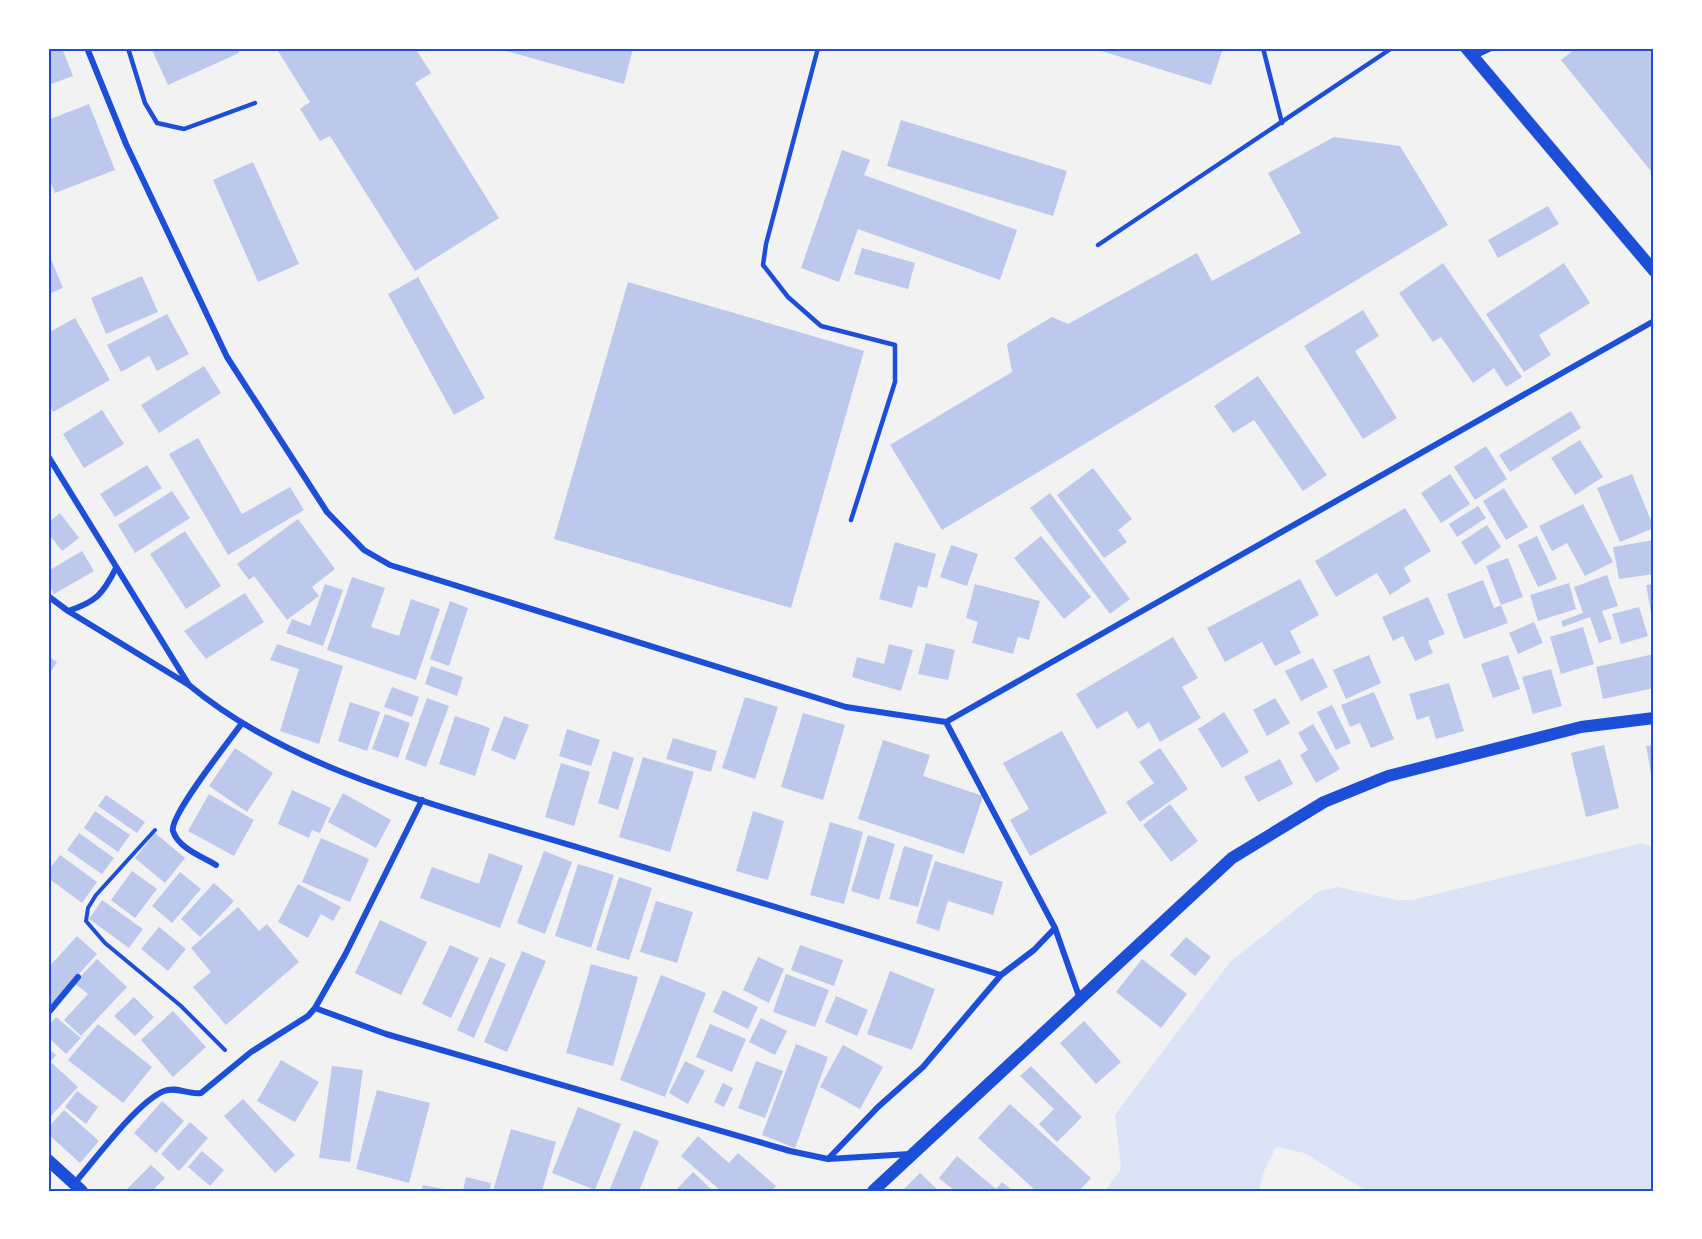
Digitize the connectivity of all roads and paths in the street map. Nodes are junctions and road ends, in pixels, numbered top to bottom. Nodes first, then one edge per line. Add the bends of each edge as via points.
1 (87, 48) edge
2 (128, 48) edge
3 (818, 48) edge
4 (1263, 48) edge
5 (1392, 48) edge
6 (1491, 48) edge
7 (1470, 52) edge
8 (255, 103) dead end
9 (1282, 123) junction
10 (1098, 245) dead end
11 (1654, 271) edge
12 (1654, 321) edge
13 (48, 456) edge
14 (851, 520) dead end
15 (116, 568) junction
16 (48, 596) edge
17 (68, 611) junction
18 (189, 685) junction
19 (1654, 718) edge
20 (946, 722) junction
21 (242, 723) junction
22 (422, 800) junction
23 (173, 825) junction
24 (216, 865) dead end
25 (1055, 928) junction
26 (1001, 975) junction
27 (78, 977) dead end
28 (1080, 999) junction
29 (315, 1008) junction
30 (48, 1013) edge
31 (238, 1064) junction
32 (914, 1154) junction
33 (828, 1159) junction
34 (48, 1160) edge
35 (78, 1187) edge
36 (873, 1191) edge

1 - 20 street via 126,144 227,357 327,512 364,550 401,568 846,707
2 - 8 lane via 145,103 157,123 184,129
3 - 14 lane via 763,265 788,297 821,326 895,345 895,382
4 - 9 lane
5 - 9 lane
6 - 7 street
7 - 11 main road
9 - 10 lane
12 - 20 street
13 - 15 street
15 - 17 street via 107,586 90,604
15 - 18 street
16 - 17 street
17 - 18 street
18 - 21 street
19 - 28 main road via 1581,727 1442,761 1388,776 1324,802 1232,858
20 - 25 street
21 - 22 street via 317,761
21 - 23 street via 181,807
22 - 26 street
22 - 29 street
23 - 24 street via 179,842
23 - 31 path via 152,831 96,895 86,921 105,943 181,1006
25 - 26 street
25 - 28 street
26 - 33 street via 923,1067
27 - 30 street
28 - 32 main road
29 - 31 street
29 - 33 street via 386,1034
31 - 35 street via 201,1093 168,1090 155,1097 140,1109
32 - 33 street
32 - 36 main road
34 - 35 main road

